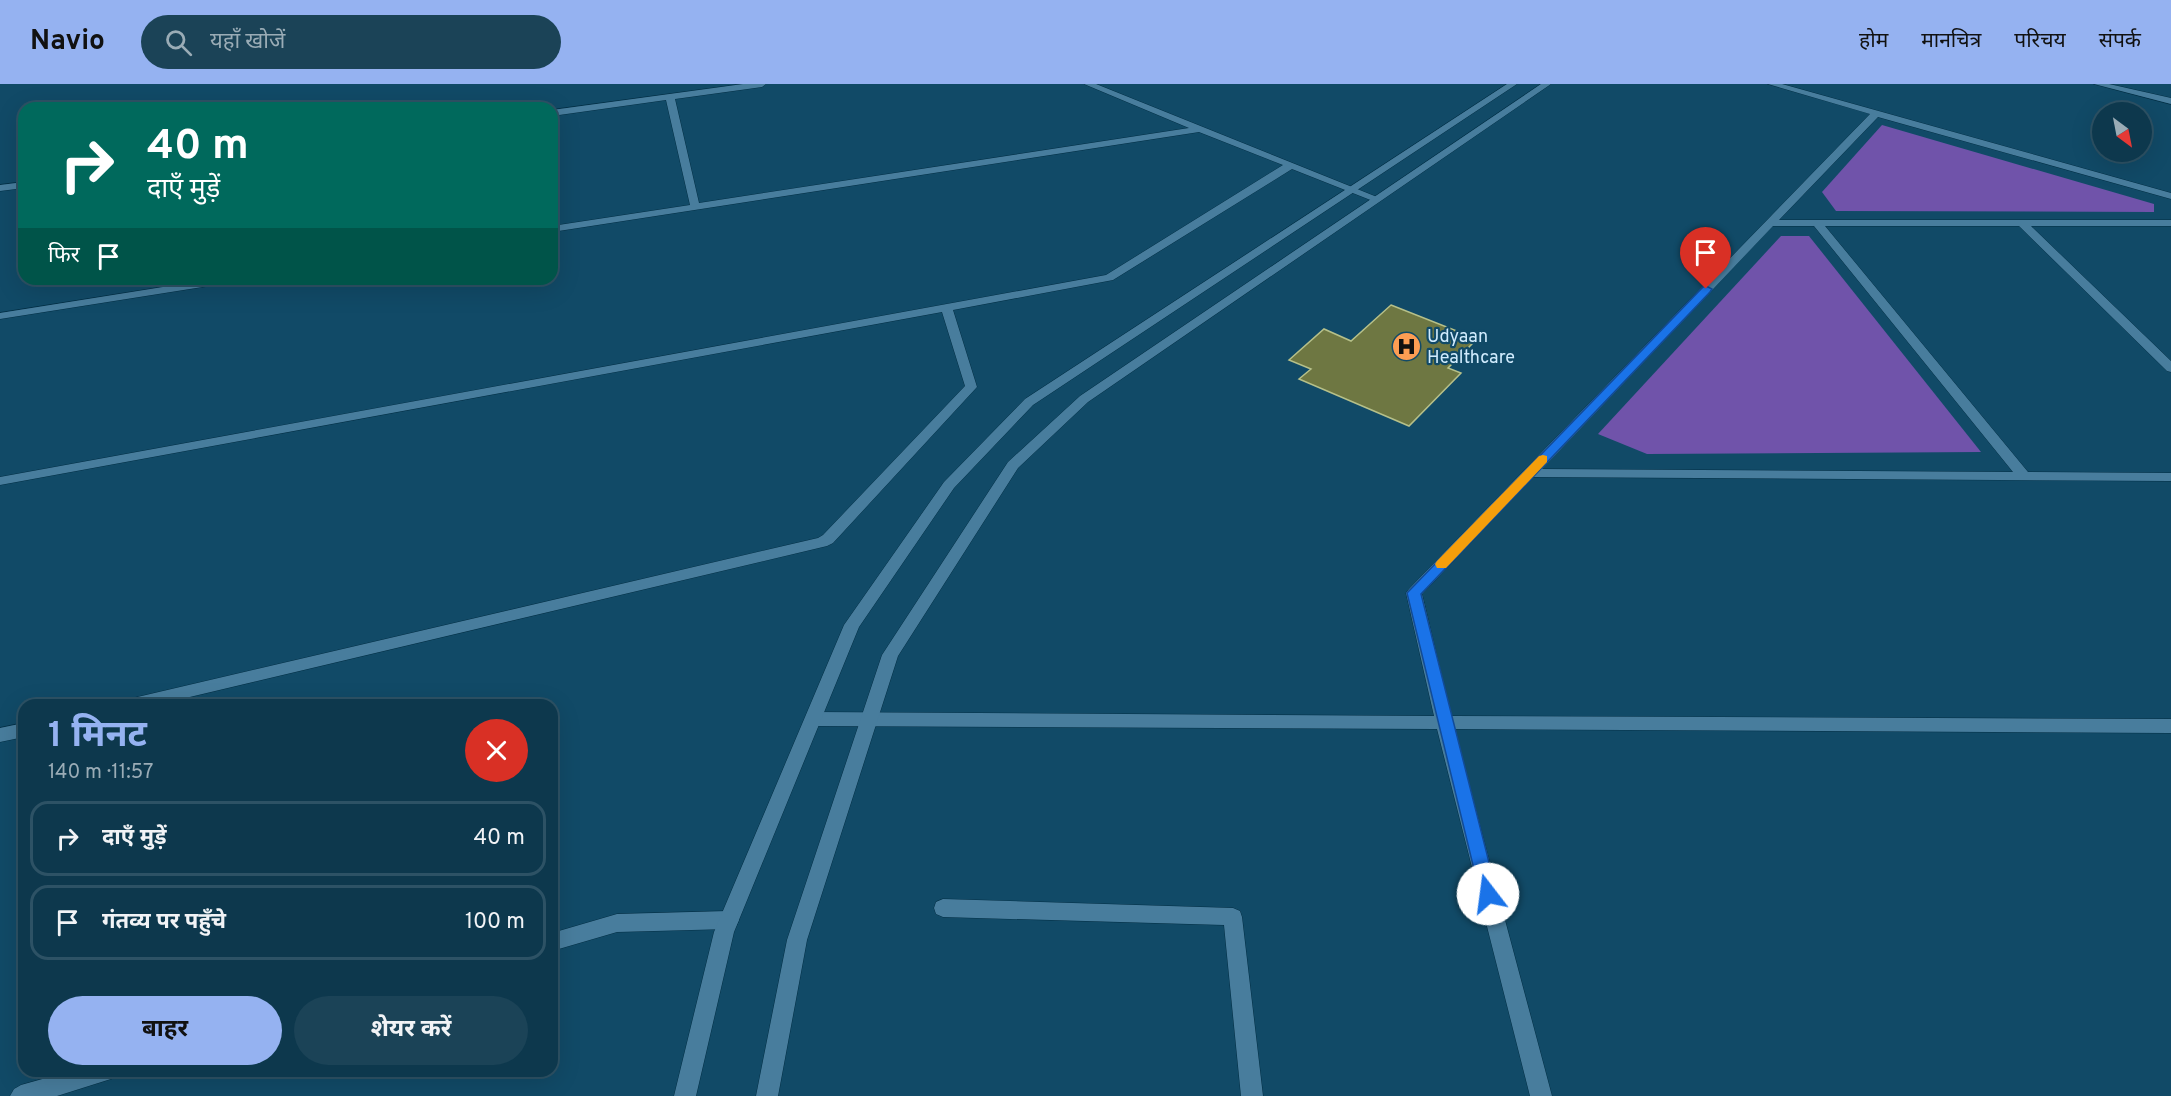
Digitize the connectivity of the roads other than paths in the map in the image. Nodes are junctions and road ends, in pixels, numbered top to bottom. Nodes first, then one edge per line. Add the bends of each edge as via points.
1 (762, 84) edge
2 (1088, 84) edge
3 (1513, 84) edge
4 (1547, 84) edge
5 (1772, 84) edge
6 (2098, 84) edge
7 (670, 97) junction
8 (2171, 101) edge
9 (558, 112) edge
10 (1876, 113) junction
11 (1198, 129) junction
12 (1289, 166) junction
13 (18, 186) edge
14 (0, 188) edge
15 (1352, 190) junction
16 (2171, 196) edge
17 (1377, 199) junction
18 (695, 207) junction
19 (1771, 223) junction
20 (1817, 223) junction
21 (2022, 223) junction
22 (2171, 224) edge
23 (558, 228) edge
24 (196, 285) edge
25 (946, 307) junction
26 (0, 316) edge
27 (2171, 368) edge
28 (1530, 473) junction
29 (2025, 477) junction
30 (2171, 477) edge
31 (0, 481) edge
32 (155, 699) edge
33 (813, 719) junction
34 (869, 720) junction
35 (1444, 723) junction
36 (2171, 726) edge
37 (18, 731) edge
38 (0, 735) edge
39 (944, 908) dead end
40 (729, 920) junction
41 (558, 940) edge
42 (86, 1077) edge
43 (21, 1096) edge
44 (685, 1096) edge
45 (767, 1096) edge
46 (1252, 1096) edge
47 (1541, 1096) edge

1 - 7 street
2 - 11 street
3 - 15 street
4 - 17 street
5 - 10 street
6 - 8 street
7 - 9 street
7 - 18 street
10 - 16 street
10 - 19 street
11 - 12 street
11 - 18 street
12 - 15 street
12 - 25 street via 1109,278
13 - 14 street
15 - 17 street
15 - 33 street via 1029,402 949,485 852,625
17 - 34 street via 1084,399 1013,465 890,655
18 - 23 street
19 - 20 street
19 - 28 street
20 - 21 street
20 - 29 street
21 - 22 street
21 - 27 street
24 - 26 street
25 - 31 street
25 - 32 street via 971,387 822,542
28 - 29 street
28 - 35 street via 1414,593
29 - 30 street
33 - 34 street
33 - 40 street
34 - 35 street
34 - 45 street via 797,940
35 - 36 street
35 - 47 street
37 - 38 street
39 - 46 street via 1233,916
40 - 41 street via 616,923
40 - 44 street
42 - 43 street

